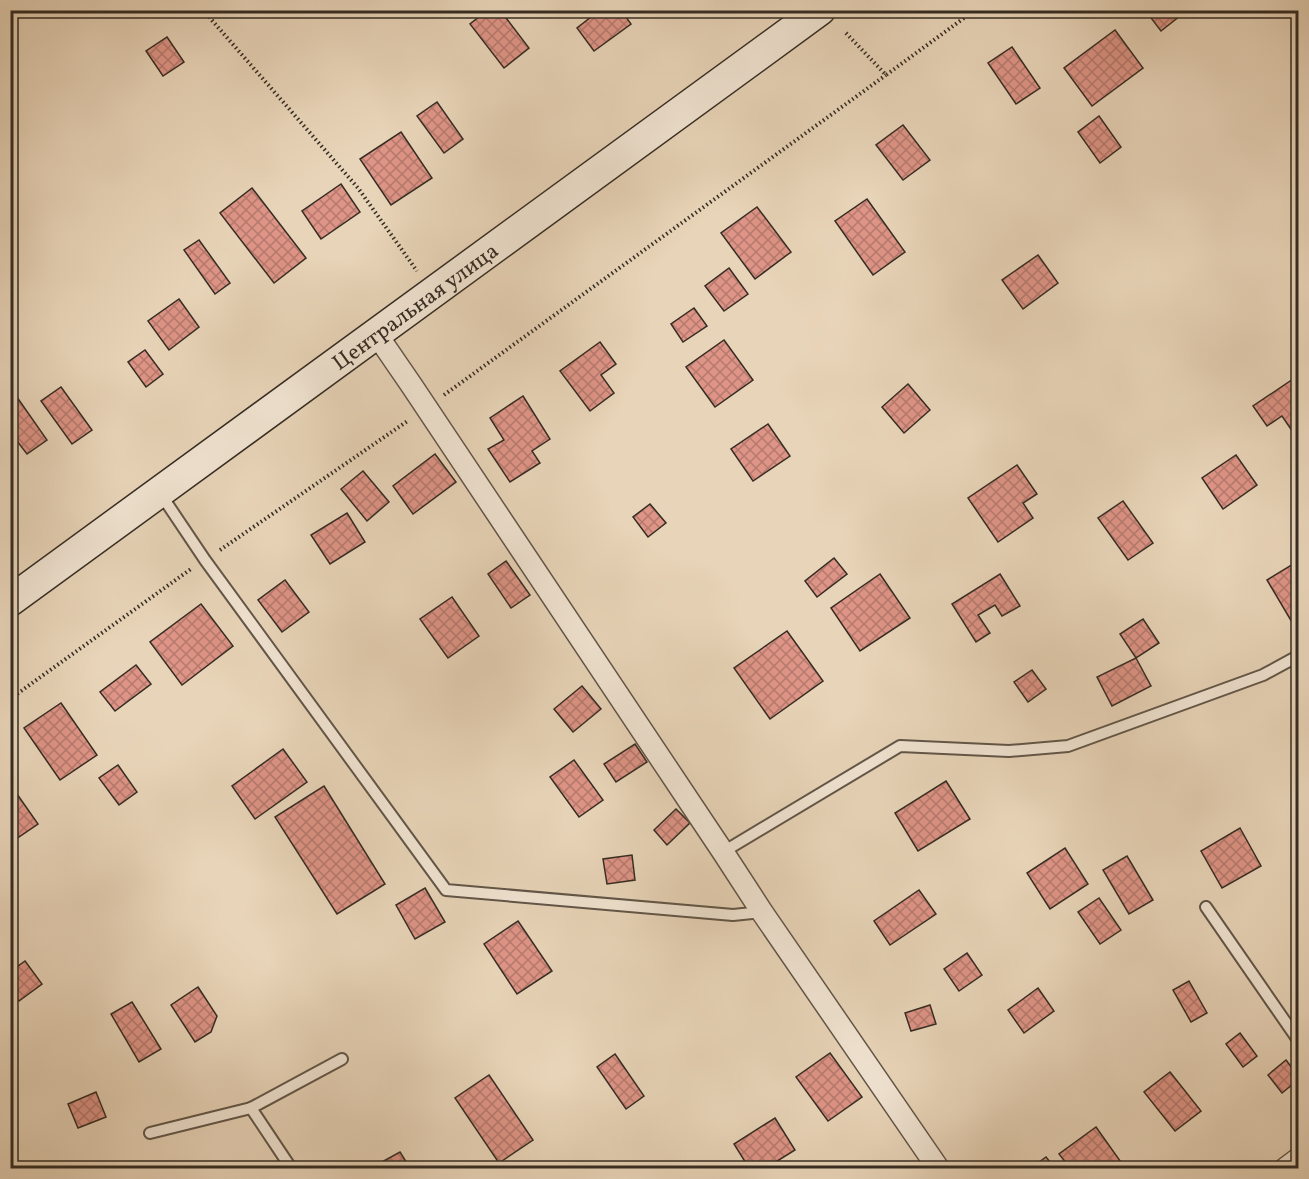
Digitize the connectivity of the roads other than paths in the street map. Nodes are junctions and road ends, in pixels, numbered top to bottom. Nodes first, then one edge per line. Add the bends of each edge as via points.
1 (820, 10) edge
2 (377, 335) junction
3 (160, 493) junction
4 (10, 601) edge
5 (1299, 656) edge
6 (723, 852) junction
7 (1206, 907) dead end
8 (762, 912) junction
9 (1299, 1040) edge
10 (342, 1059) dead end
11 (250, 1108) junction
12 (150, 1133) dead end
13 (1299, 1159) edge
14 (291, 1168) edge
15 (938, 1168) edge
16 (1286, 1168) edge

1 - 2 main road, Центральная улица
2 - 3 main road, Центральная улица
2 - 6 street
3 - 4 main road, Центральная улица
3 - 8 lane via 446,890 733,915
5 - 6 lane via 1263,675 1068,746 1009,751 900,746
6 - 8 street
7 - 9 lane
8 - 15 street
10 - 11 lane
11 - 12 lane
11 - 14 lane
13 - 16 street

